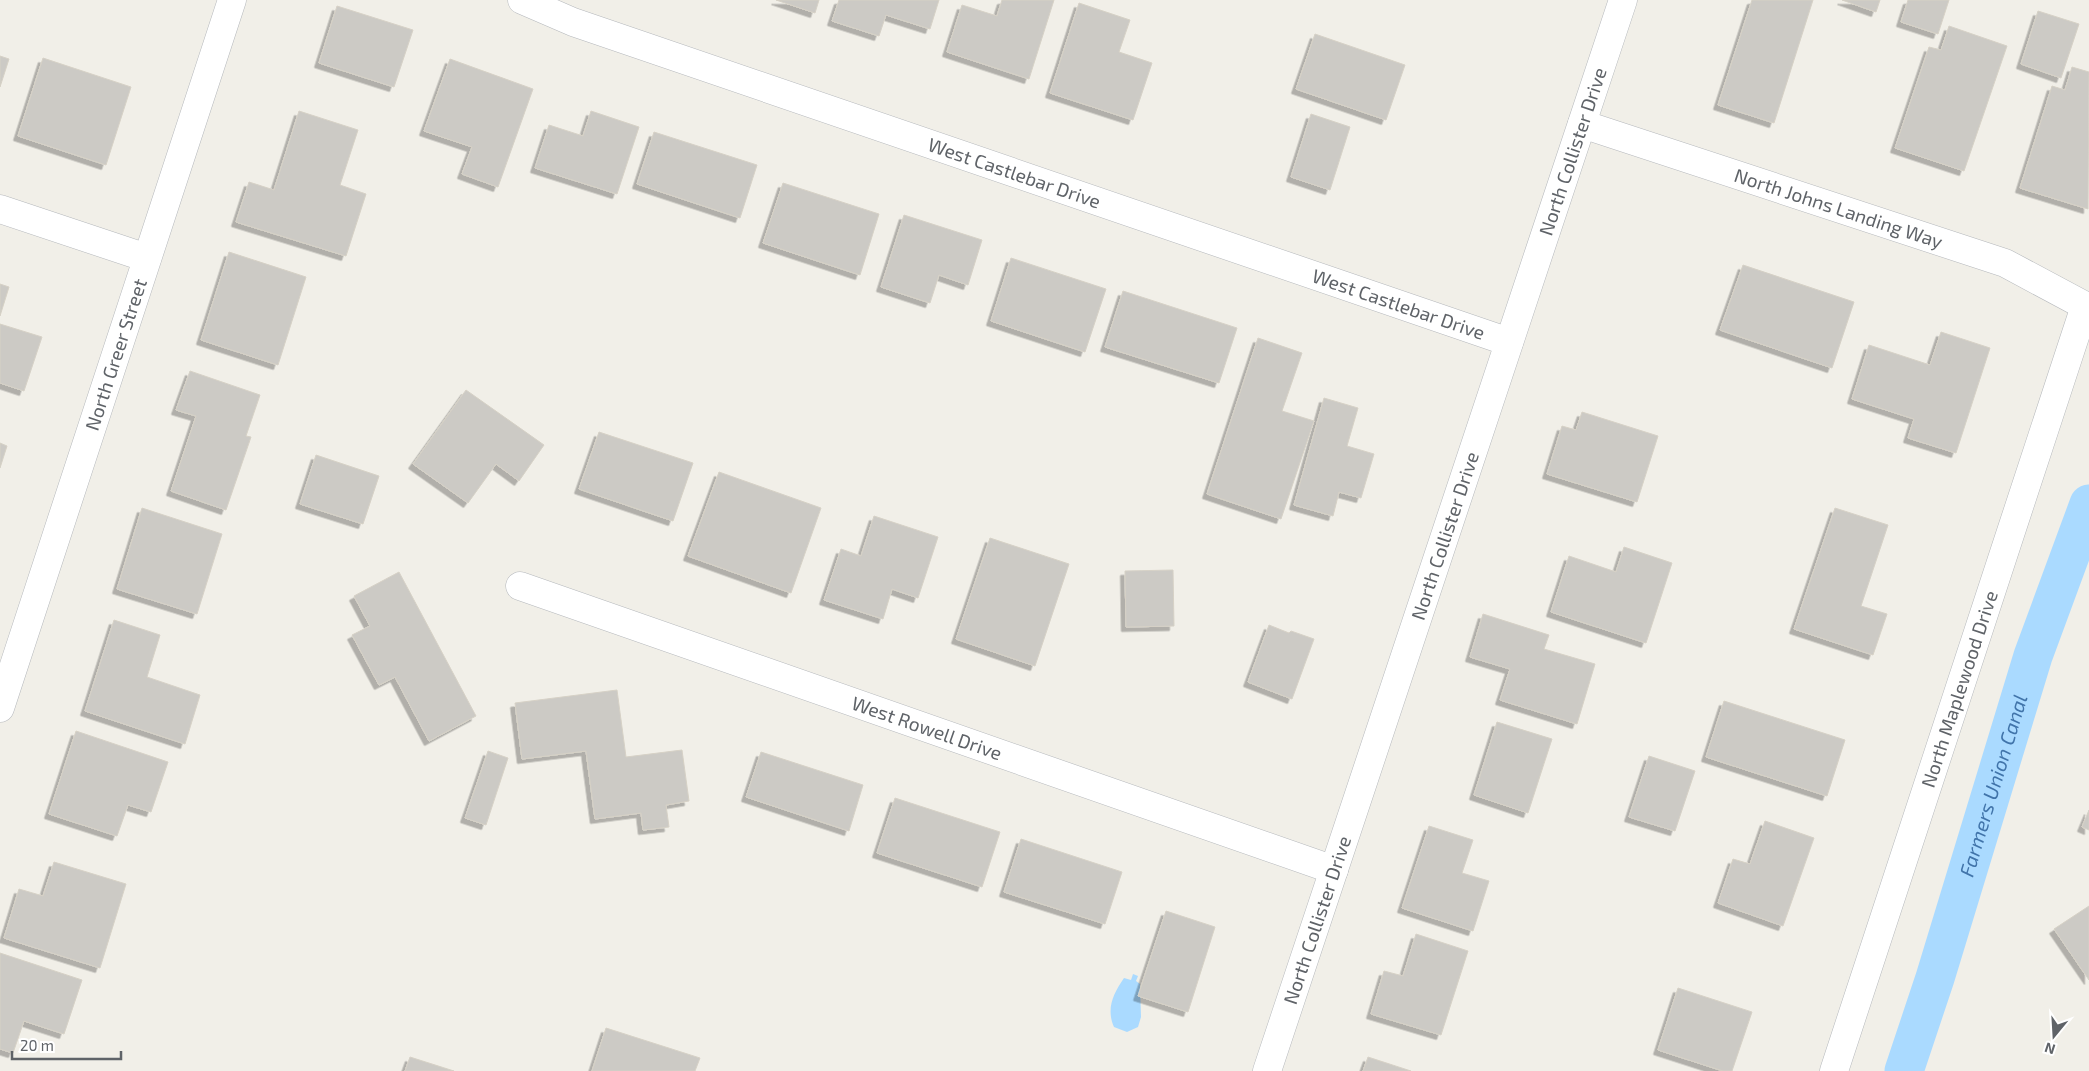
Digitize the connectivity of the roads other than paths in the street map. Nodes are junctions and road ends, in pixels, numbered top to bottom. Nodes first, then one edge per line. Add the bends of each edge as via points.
1 (232, 0) edge
2 (522, 0) edge
3 (1622, 0) edge
4 (1582, 124) junction
5 (0, 209) edge
6 (148, 258) junction
7 (2087, 307) edge
8 (1509, 342) junction
9 (520, 586) dead end
10 (11, 639) edge
11 (0, 708) edge
12 (1334, 870) junction
13 (1267, 1071) edge
14 (1834, 1071) edge

1 - 6 street, North Greer Street
2 - 8 street, West Castlebar Drive via 573,22
3 - 4 street, North Collister Drive
4 - 7 street, North Johns Landing Way via 2005,263
4 - 8 street, North Collister Drive
5 - 6 street
6 - 10 street, North Greer Street
7 - 14 street, North Maplewood Drive
8 - 12 street, North Collister Drive
9 - 12 street, West Rowell Drive
10 - 11 street, North Greer Street
12 - 13 street, North Collister Drive

